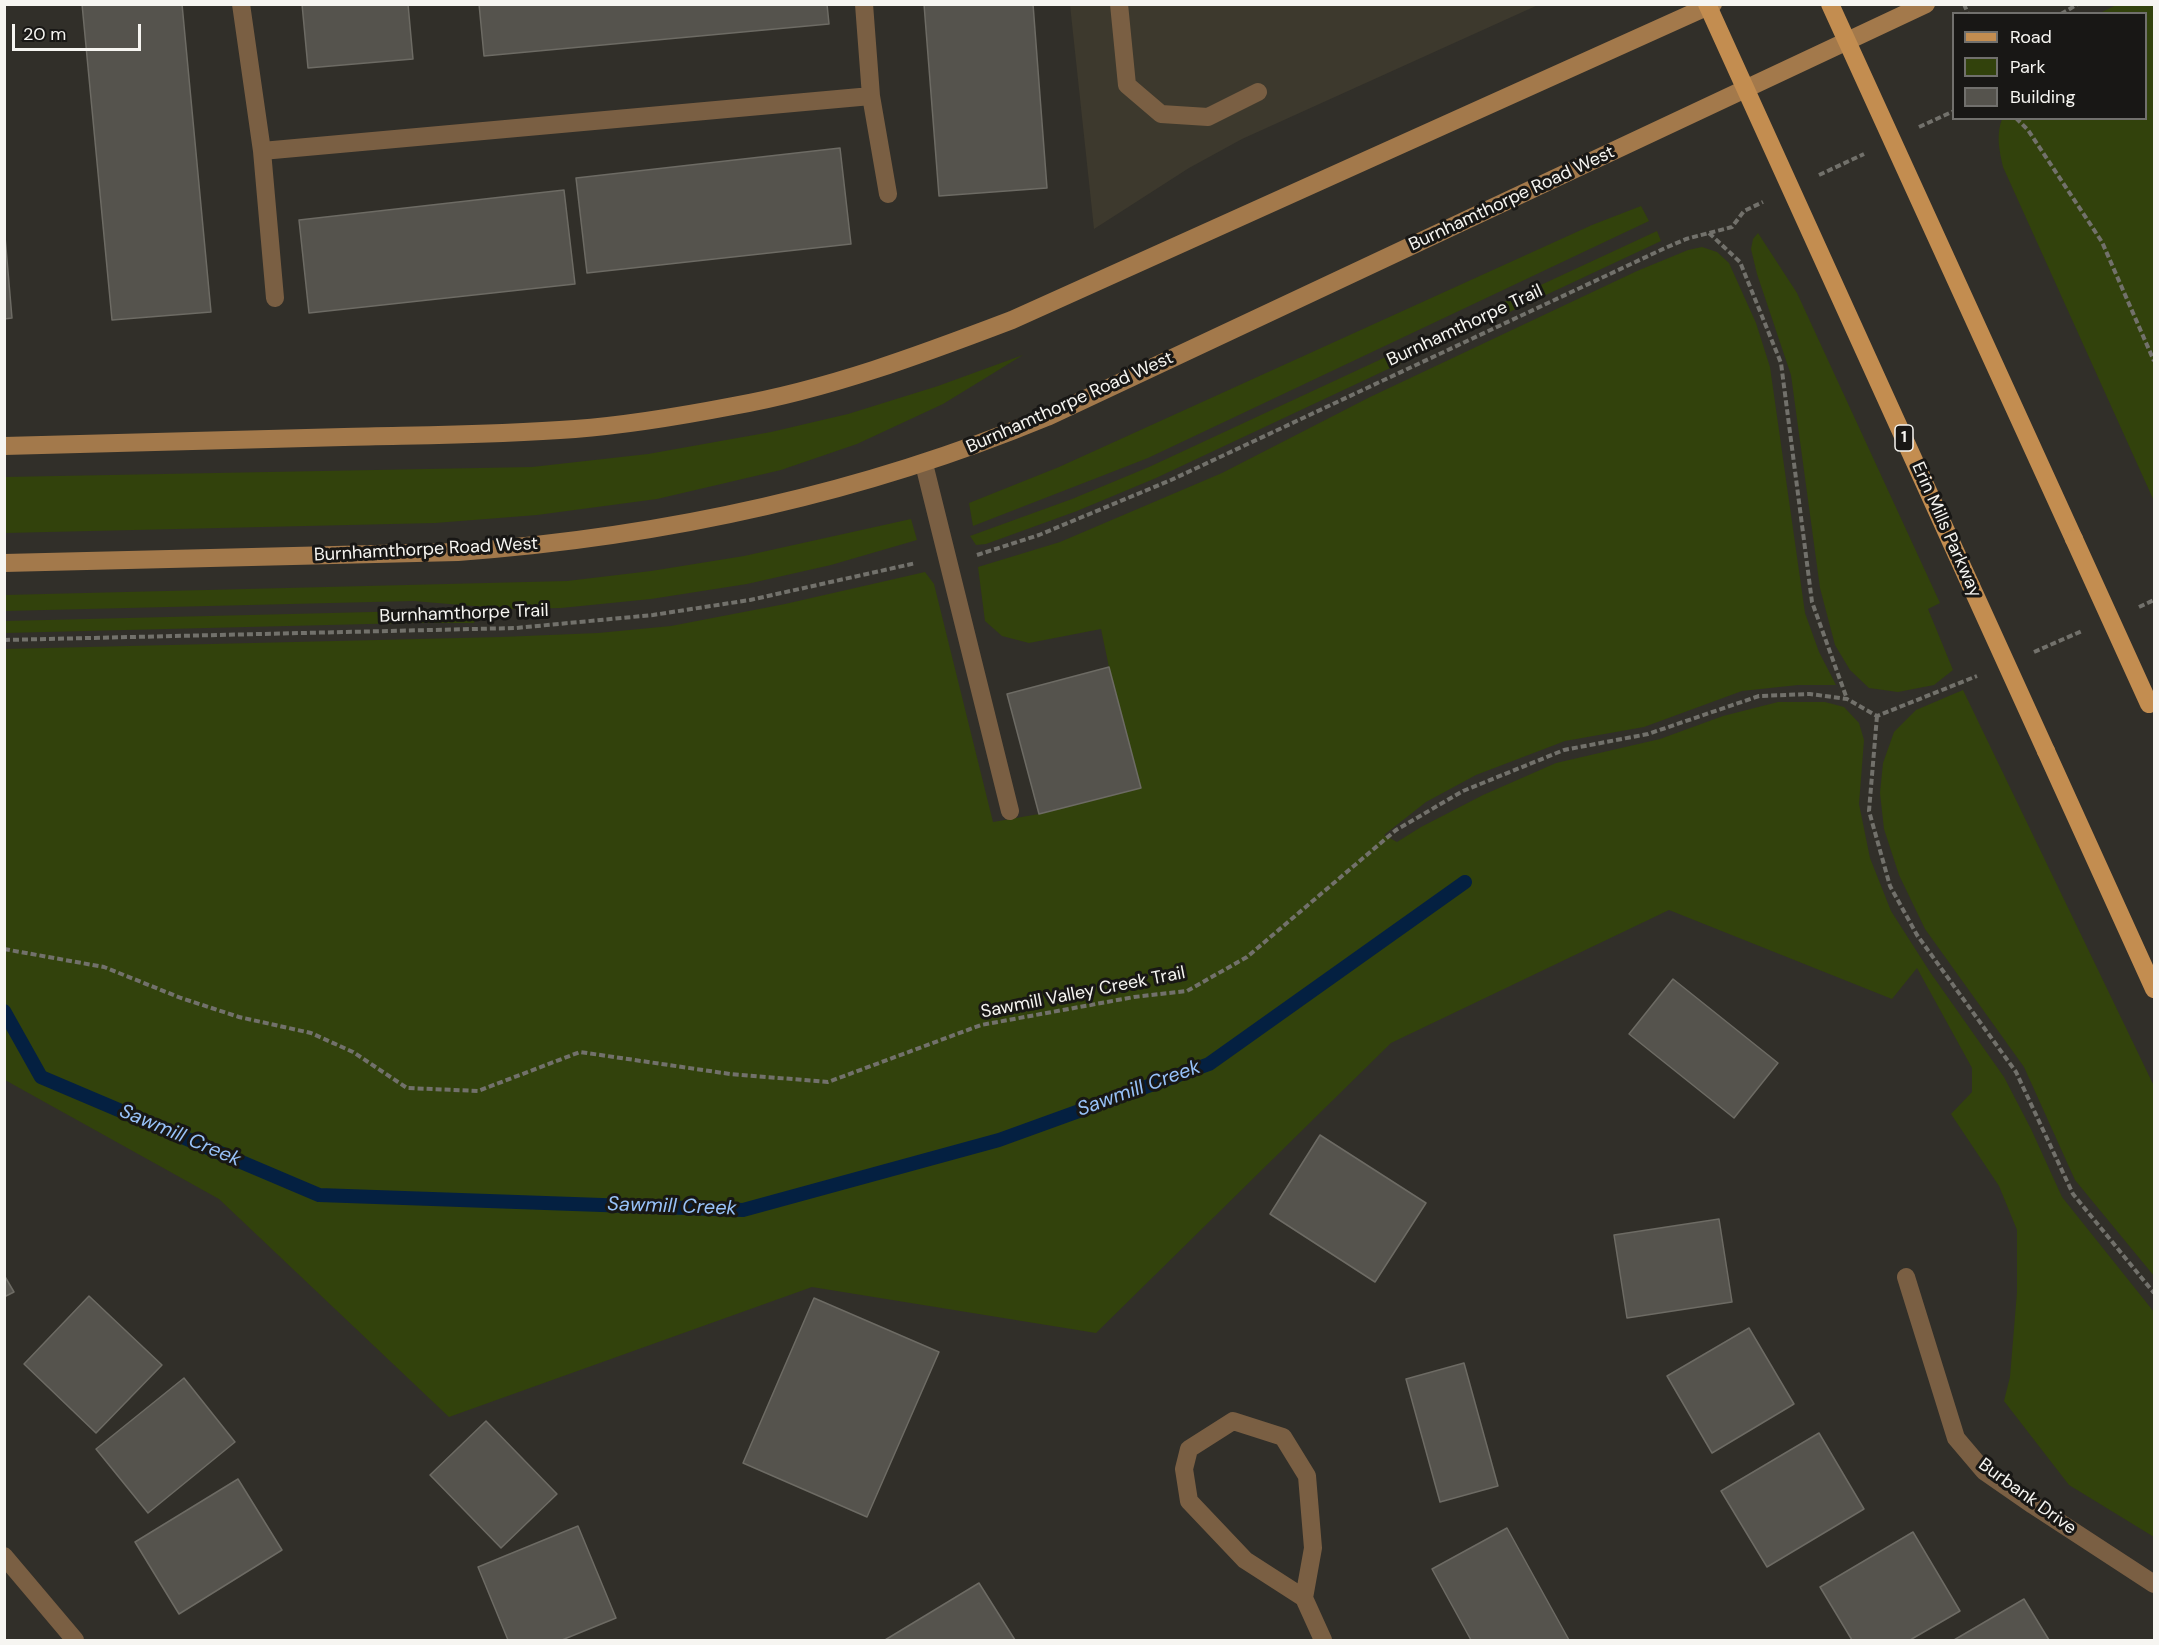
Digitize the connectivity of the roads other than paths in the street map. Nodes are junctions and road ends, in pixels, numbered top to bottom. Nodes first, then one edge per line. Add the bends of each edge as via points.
1 (241, 4) edge
2 (864, 4) edge
3 (1119, 4) edge
4 (1830, 4) edge
5 (1926, 4) edge
6 (1709, 5) edge
7 (1847, 42) junction
8 (1745, 89) junction
9 (1258, 92) dead end
10 (872, 96) junction
11 (262, 151) junction
12 (888, 194) dead end
13 (275, 298) dead end
14 (4, 446) edge
15 (924, 464) junction
16 (4, 563) edge
17 (2152, 710) edge
18 (1010, 811) dead end
19 (2154, 989) edge
20 (1906, 1277) dead end
21 (4, 1556) edge
22 (2154, 1584) edge
23 (1304, 1598) junction
24 (75, 1641) edge
25 (1323, 1641) edge

1 - 11 street
2 - 10 street
3 - 9 street via 1127,85 1161,114 1208,117
4 - 7 main road
5 - 7 main road, Burnhamthorpe Road West
6 - 8 main road, Erin Mills Parkway / 1
6 - 14 main road via 1012,320 904,360 790,394 656,419 576,429
7 - 8 main road, Burnhamthorpe Road West
7 - 17 main road, bridge
8 - 15 main road, Burnhamthorpe Road West via 1047,417
8 - 19 main road, Erin Mills Parkway / 1, bridge
10 - 11 street
10 - 12 street
11 - 13 street
15 - 16 main road, Burnhamthorpe Road West via 866,482 666,528 523,547
15 - 18 street
20 - 22 street, Burbank Drive via 1956,1438 1984,1471
21 - 24 street
23 - 23 street via 1313,1548 1307,1476 1283,1437 1233,1421 1189,1449 1184,1469 1189,1501 1245,1560
23 - 25 street

